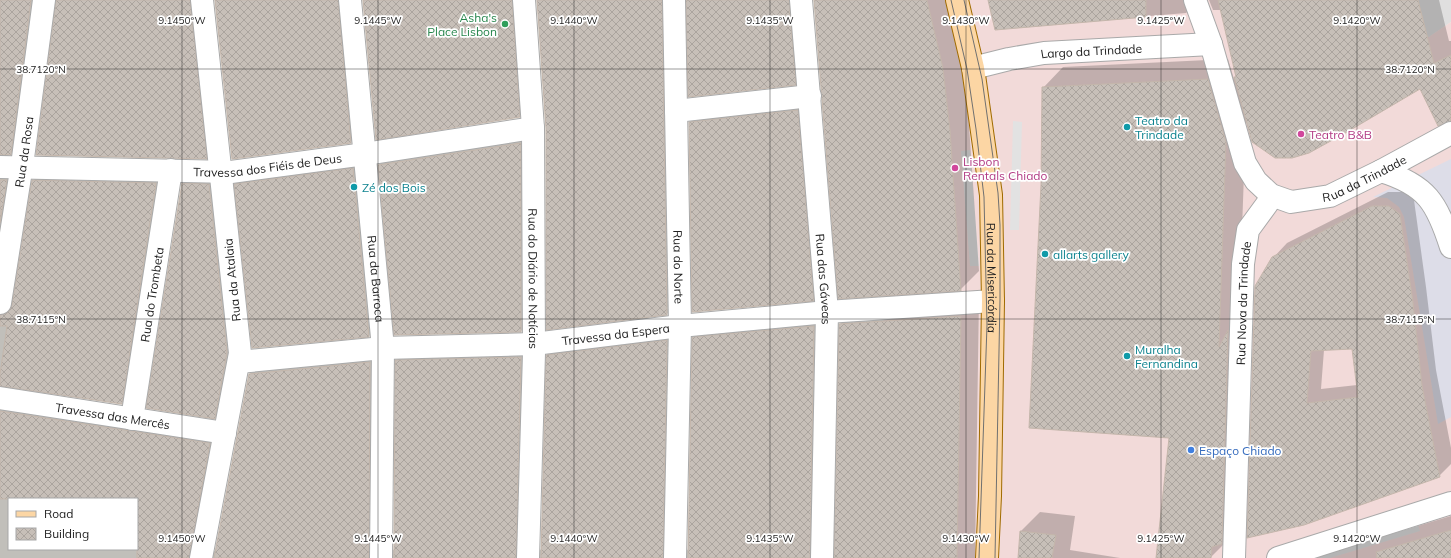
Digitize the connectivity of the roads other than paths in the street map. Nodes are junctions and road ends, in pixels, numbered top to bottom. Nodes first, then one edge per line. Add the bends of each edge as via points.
1 (44, 0) edge
2 (202, 0) edge
3 (350, 0) edge
4 (524, 0) edge
5 (674, 0) edge
6 (801, 0) edge
7 (957, 0) edge
8 (1195, 0) edge
9 (1211, 44) junction
10 (973, 68) junction
11 (810, 96) junction
12 (676, 111) junction
13 (533, 128) junction
14 (1451, 134) edge
15 (365, 154) junction
16 (0, 167) edge
17 (22, 167) junction
18 (171, 170) junction
19 (1381, 171) junction
20 (220, 172) junction
21 (1271, 195) junction
22 (1451, 247) edge
23 (993, 301) junction
24 (0, 303) edge
25 (827, 312) junction
26 (680, 326) junction
27 (534, 344) junction
28 (383, 348) junction
29 (239, 362) junction
30 (0, 398) edge
31 (132, 419) junction
32 (225, 433) junction
33 (1451, 503) edge
34 (201, 558) edge
35 (381, 558) edge
36 (528, 558) edge
37 (675, 558) edge
38 (822, 558) edge
39 (987, 558) edge
40 (1234, 558) edge
41 (1278, 558) edge

1 - 17 street, Rua da Rosa
2 - 20 street, Rua da Atalaia
3 - 15 street, Rua da Barroca
4 - 13 street, Rua do Diário de Notícias
5 - 12 street, Rua do Norte
6 - 11 street, Rua das Gáveas
7 - 10 main road, Rua da Misericórdia
8 - 9 street
9 - 10 street, Largo da Trindade via 1044,53
9 - 21 street via 1245,163 1256,181
10 - 23 main road, Rua da Misericórdia via 991,195
11 - 12 street
11 - 25 street, Rua das Gáveas
12 - 26 street, Rua do Norte
13 - 15 street, Travessa dos Fiéis de Deus
13 - 27 street, Rua do Diário de Notícias
14 - 19 street, Rua da Trindade
15 - 20 street, Travessa dos Fiéis de Deus
15 - 28 street, Rua da Barroca
16 - 17 street, Travessa dos Fiéis de Deus
17 - 18 street, Travessa dos Fiéis de Deus
17 - 24 street, Rua da Rosa
18 - 20 street, Travessa dos Fiéis de Deus
18 - 31 street, Rua do Trombeta
19 - 21 street, Rua da Trindade via 1330,196 1291,202
19 - 22 street via 1412,183 1426,196 1438,214
20 - 29 street, Rua da Atalaia
21 - 40 street, Rua Nova da Trindade via 1248,230 1243,264
23 - 25 street, Travessa da Espera
23 - 39 main road, Rua da Misericórdia
25 - 26 street, Travessa da Espera
25 - 38 street, Rua das Gáveas
26 - 27 street, Travessa da Espera
26 - 37 street, Rua do Norte
27 - 28 street, Travessa da Espera
27 - 36 street, Rua do Diário de Notícias
28 - 29 street, Travessa da Espera
28 - 35 street, Rua da Barroca
29 - 32 street, Rua da Atalaia
30 - 31 street, Travessa das Mercês
31 - 32 street, Travessa das Mercês
32 - 34 street, Rua da Atalaia
33 - 41 street

